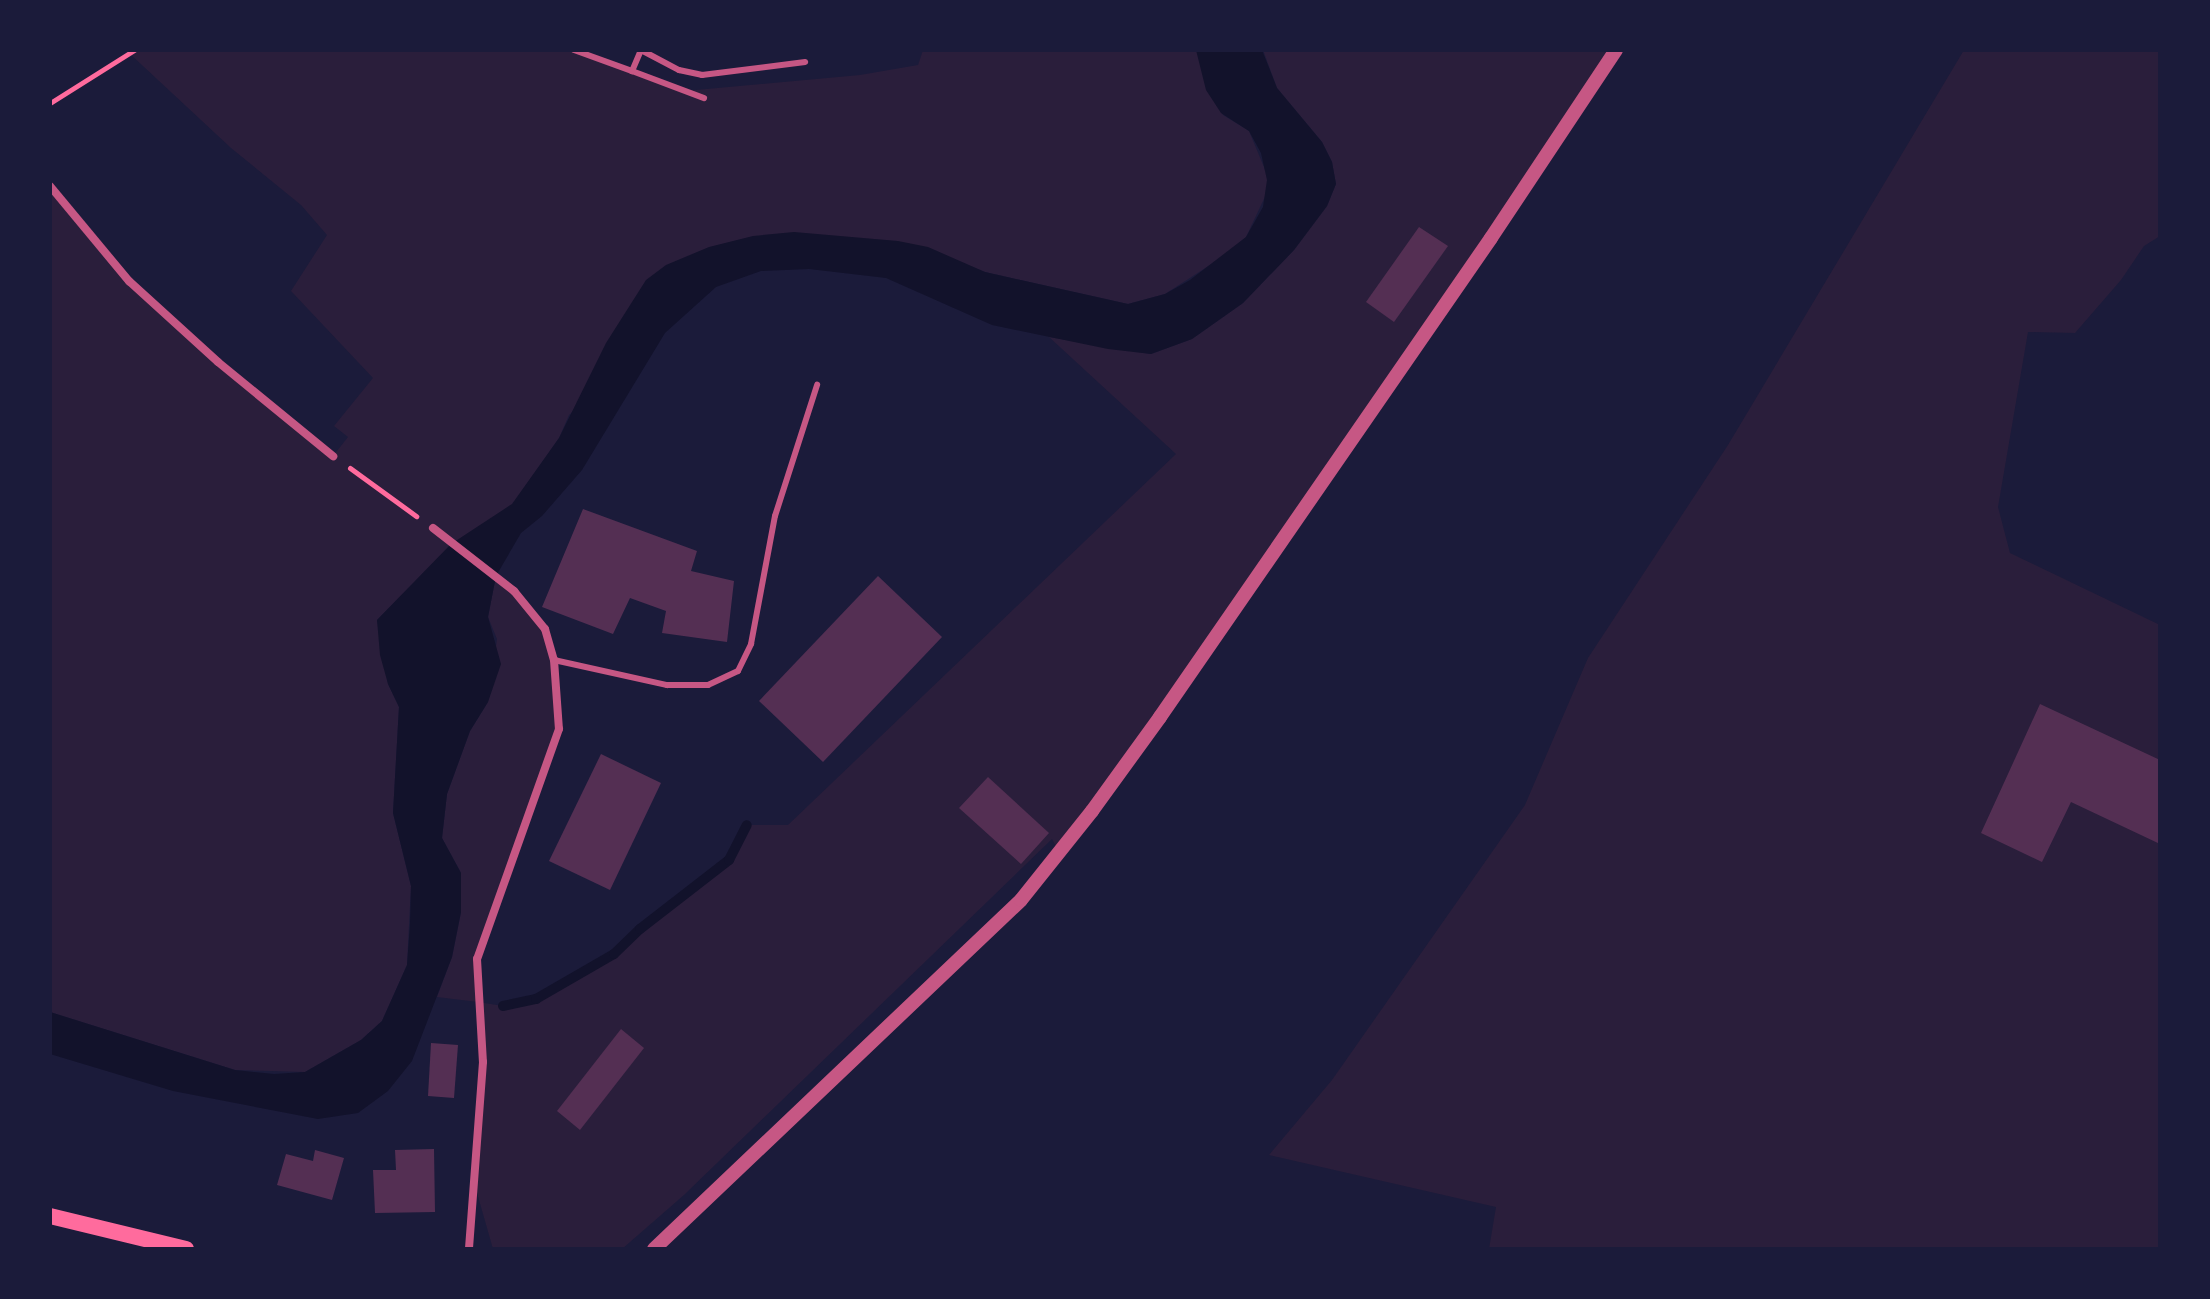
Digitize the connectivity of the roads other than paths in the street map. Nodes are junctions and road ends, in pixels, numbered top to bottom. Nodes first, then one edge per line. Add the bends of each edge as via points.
1 (574, 50) edge
2 (641, 50) edge
3 (1616, 50) edge
4 (805, 62) dead end
5 (632, 71) junction
6 (704, 98) dead end
7 (50, 186) edge
8 (817, 385) dead end
9 (333, 456) road end
10 (433, 528) road end
11 (554, 660) junction
12 (50, 1216) edge
13 (175, 1248) edge
14 (469, 1249) edge
15 (654, 1249) edge

1 - 5 lane
2 - 4 lane via 679,70 702,75
2 - 5 lane
3 - 15 street via 1160,717 1021,900
5 - 6 lane
7 - 9 street via 129,281
8 - 11 lane via 775,516 751,644 738,671 708,685 667,685
10 - 11 street via 514,591 545,629
11 - 14 street via 559,729 477,959 483,1062
12 - 13 main road

